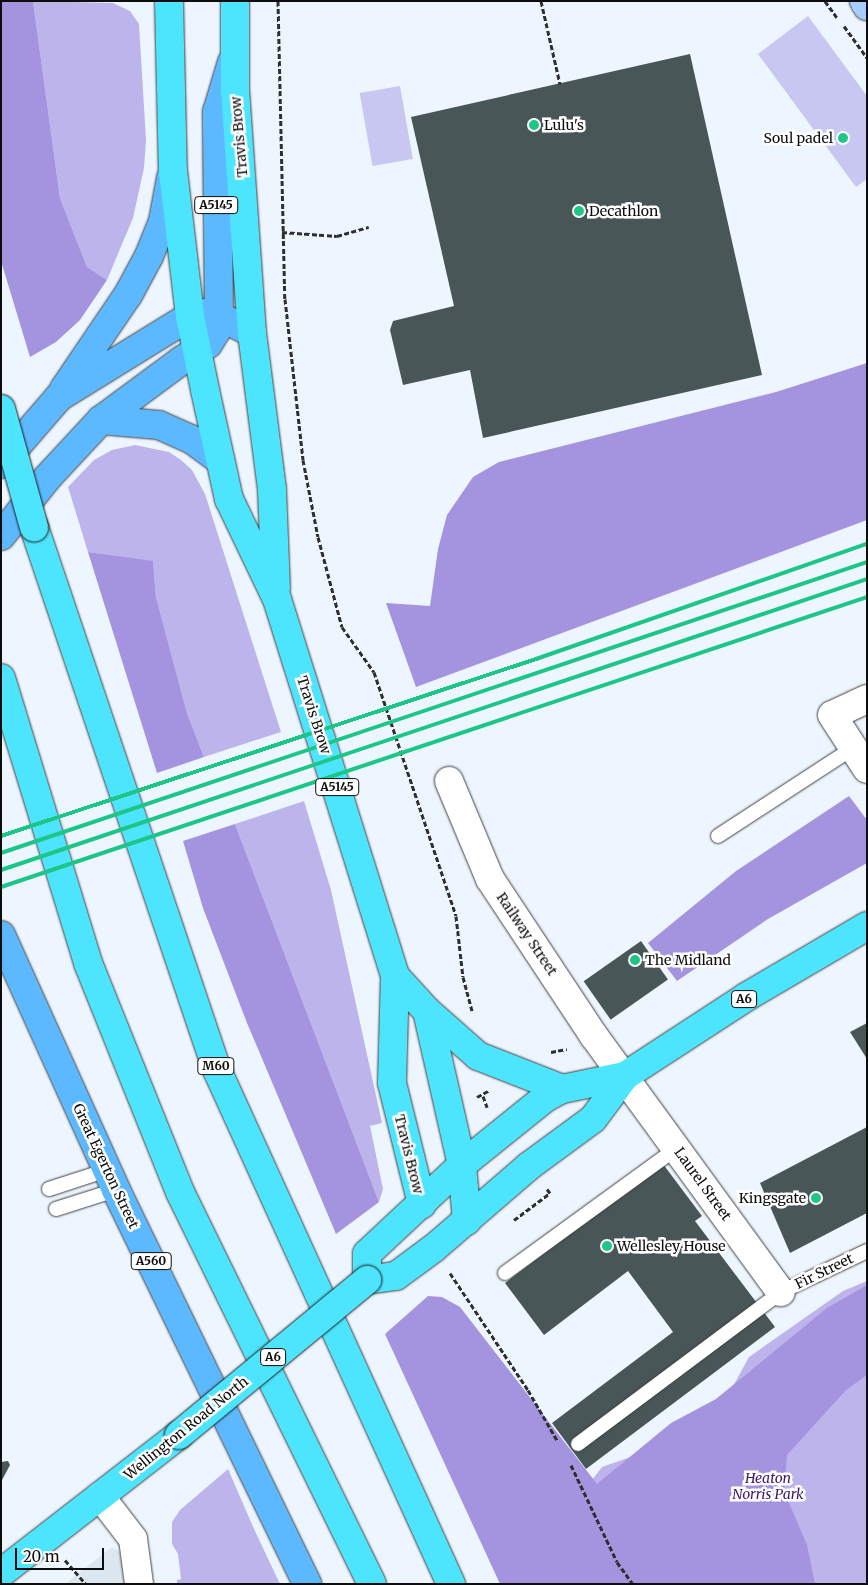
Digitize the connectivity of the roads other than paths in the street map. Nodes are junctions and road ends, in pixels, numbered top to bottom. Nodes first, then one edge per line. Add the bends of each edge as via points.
1 (169, 1) edge
2 (235, 1) edge
3 (864, 1) edge
4 (867, 6) edge
5 (235, 53) junction
6 (173, 171) junction
7 (190, 316) junction
8 (219, 316) junction
9 (252, 333) junction
10 (197, 351) junction
11 (59, 397) junction
12 (1, 409) edge
13 (101, 420) junction
14 (220, 460) junction
15 (1, 464) edge
16 (1, 536) edge
17 (277, 598) junction
18 (1, 678) edge
19 (867, 699) edge
20 (860, 759) edge
21 (449, 781) dead end
22 (718, 836) dead end
23 (867, 926) edge
24 (1, 935) edge
25 (395, 976) junction
26 (427, 1011) junction
27 (625, 1076) junction
28 (562, 1090) junction
29 (677, 1148) junction
30 (462, 1166) junction
31 (111, 1180) junction
32 (49, 1189) dead end
33 (422, 1204) junction
34 (56, 1209) dead end
35 (467, 1221) junction
36 (867, 1251) edge
37 (505, 1273) dead end
38 (368, 1280) junction
39 (781, 1292) junction
40 (578, 1444) dead end
41 (100, 1496) junction
42 (1, 1573) edge
43 (139, 1584) edge
44 (307, 1584) edge
45 (372, 1584) edge
46 (451, 1584) edge

1 - 6 highway, Travis Brow / A5145 via 168,81
2 - 5 highway, Travis Brow / A5145
3 - 4 street
5 - 8 main road, A5145 via 217,112
5 - 9 highway, Travis Brow / A5145
6 - 7 highway, Travis Brow / A5145
6 - 11 main road, A5145 via 163,221 149,256 128,295
7 - 8 main road, A5145 via 205,313
7 - 10 highway, Travis Brow / A5145
7 - 11 main road, A5145
8 - 9 main road, A5145
8 - 10 main road, A5145 via 208,344
9 - 17 highway, Travis Brow / A5145 via 272,490
10 - 13 main road, A5145
10 - 14 highway, Travis Brow / A5145
11 - 15 main road, A5145
12 - 46 highway, M60, bridge via 34,528 217,1070
13 - 14 main road via 159,425 191,439
13 - 16 main road, A5145 via 48,477
14 - 17 highway, Travis Brow / A5145 via 230,499
17 - 25 highway, Travis Brow / A5145
18 - 45 highway via 88,964 176,1183
19 - 20 street via 832,715
20 - 22 lane
21 - 27 street, Railway Street via 490,879 594,1036
23 - 27 highway, A6 via 746,998
24 - 31 main road, Great Egerton Street / A560
25 - 26 highway, Travis Brow / A5145
25 - 33 highway, Travis Brow / A5145 via 392,1082
26 - 28 highway via 478,1056
26 - 30 highway, Travis Brow / A5145
27 - 28 highway, A6
27 - 29 street, Laurel Street
27 - 35 highway, A6 via 593,1118 529,1166
28 - 30 highway, A6 via 545,1098
29 - 37 lane
29 - 39 street, Laurel Street
30 - 33 highway, A6
30 - 35 highway, Travis Brow / A5145
31 - 32 lane
31 - 34 lane
31 - 44 main road, Great Egerton Street / A560
33 - 35 highway, Travis Brow
33 - 38 highway, A6 via 367,1254
35 - 38 highway, A6 via 396,1276
36 - 39 lane, Fir Street
38 - 41 highway, Wellington Road North / A6, bridge
39 - 40 lane, Fir Street
41 - 42 highway, Wellington Road North / A6
41 - 43 street via 133,1539

